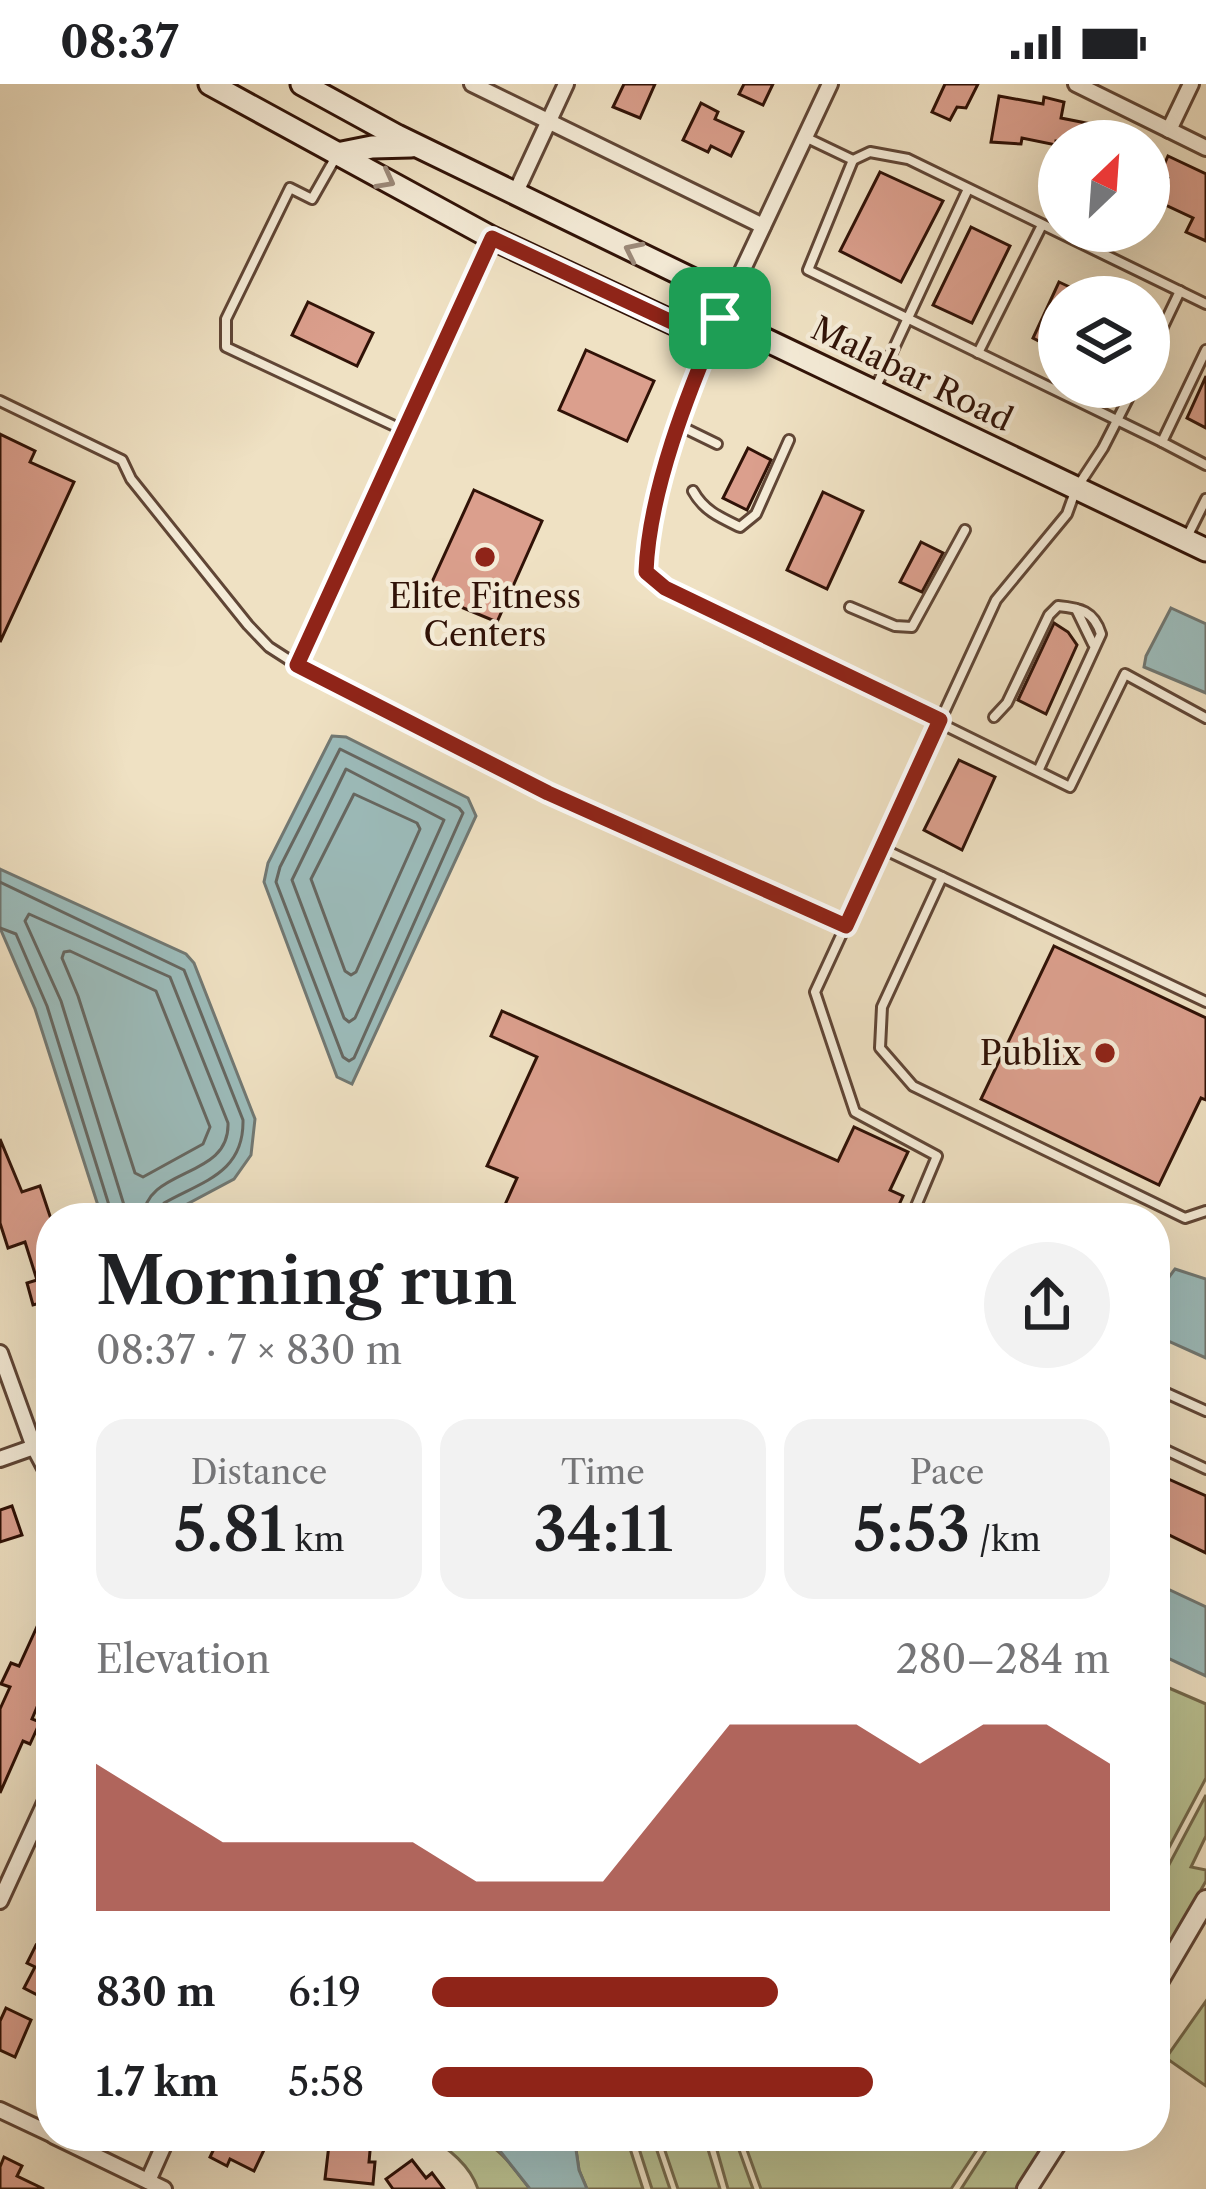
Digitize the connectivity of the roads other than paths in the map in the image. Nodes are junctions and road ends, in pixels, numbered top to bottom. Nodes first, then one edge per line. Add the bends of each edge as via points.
1 (210, 84) edge
2 (302, 84) edge
3 (472, 84) edge
4 (566, 84) edge
5 (830, 84) edge
6 (1076, 84) edge
7 (1191, 84) edge
8 (1149, 120) edge
9 (548, 122) junction
10 (1170, 128) edge
11 (1170, 130) edge
12 (805, 137) junction
13 (418, 146) junction
14 (1206, 148) edge
15 (337, 154) junction
16 (853, 160) junction
17 (968, 189) junction
18 (515, 194) junction
19 (1038, 223) edge
20 (764, 226) junction
21 (1038, 233) edge
22 (492, 238) junction
23 (1098, 252) edge
24 (1180, 291) junction
25 (1206, 304) edge
26 (1170, 312) edge
27 (720, 318) junction
28 (908, 319) junction
29 (1206, 350) edge
30 (979, 353) junction
31 (874, 392) junction
32 (0, 401) edge
33 (1124, 408) edge
34 (1118, 420) junction
35 (678, 425) junction
36 (403, 430) junction
37 (789, 440) dead end
38 (1162, 442) junction
39 (717, 444) dead end
40 (1206, 465) edge
41 (1076, 489) junction
42 (693, 491) dead end
43 (1206, 499) edge
44 (965, 530) dead end
45 (1196, 546) edge
46 (850, 607) dead end
47 (297, 665) junction
48 (994, 717) dead end
49 (1206, 718) edge
50 (940, 720) junction
51 (1039, 769) junction
52 (881, 848) junction
53 (942, 877) junction
54 (846, 926) junction
55 (1206, 1002) edge
56 (917, 1203) edge
57 (1154, 1203) edge
58 (1170, 1211) edge
59 (1206, 1211) edge
60 (0, 1353) edge
61 (1170, 1396) edge
62 (1206, 1411) edge
63 (34, 1448) junction
64 (36, 1452) edge
65 (1170, 1452) edge
66 (0, 1459) edge
67 (1206, 1469) edge
68 (36, 1823) edge
69 (1206, 1900) edge
70 (0, 1901) edge
71 (1170, 1961) edge
72 (0, 2110) edge
73 (36, 2127) edge
74 (86, 2151) edge
75 (161, 2151) edge
76 (1051, 2151) edge
77 (148, 2181) junction
78 (164, 2189) edge
79 (1027, 2189) edge

1 - 15 main road
2 - 13 main road
3 - 9 street
4 - 9 street
5 - 12 street
6 - 8 street
7 - 10 street
9 - 18 street
9 - 20 street
11 - 14 street
12 - 16 lane
12 - 20 street
13 - 15 main road
13 - 18 main road
15 -> 22 main road
15 - 36 lane via 312,199 290,188 226,320 226,347
16 - 17 lane via 870,152 908,159
16 - 28 lane via 808,270
17 - 19 lane
17 - 28 lane
27 -> 18 main road via 708,287
20 - 27 street
21 - 30 lane
22 - 27 main road via 691,331
22 - 36 street
23 - 24 lane
24 - 25 lane
24 - 26 lane
27 - 31 main road, Malabar Road
27 - 35 lane
28 - 30 lane
28 - 31 lane
29 - 38 lane
30 - 34 lane
31 - 41 main road, Malabar Road
32 - 47 lane via 122,460 248,625
33 - 34 lane
34 - 38 lane
34 - 41 lane
35 - 39 lane
35 - 50 lane via 646,572
36 - 47 street
37 - 42 lane via 756,514 740,527 714,515
38 - 40 lane
41 - 45 main road, Malabar Road
41 - 50 lane via 1067,514 996,600
43 - 45 lane
44 - 46 lane via 912,628
47 - 54 lane via 548,793
48 - 51 lane via 1048,615 1075,607 1094,645
49 - 51 lane via 1125,674 1070,787
50 - 51 lane
50 - 52 lane
52 - 53 lane
52 - 54 lane
53 - 55 lane
53 - 57 lane via 882,1007 880,1048 913,1086
54 - 56 lane via 815,992 855,1112 937,1156
58 - 59 lane via 1185,1218
60 - 63 street
61 - 62 lane
63 - 64 street
63 - 66 street
65 - 67 lane
68 - 70 street
69 - 71 street
72 - 73 street
74 - 77 street
75 - 77 street
76 - 79 street
77 - 78 street

